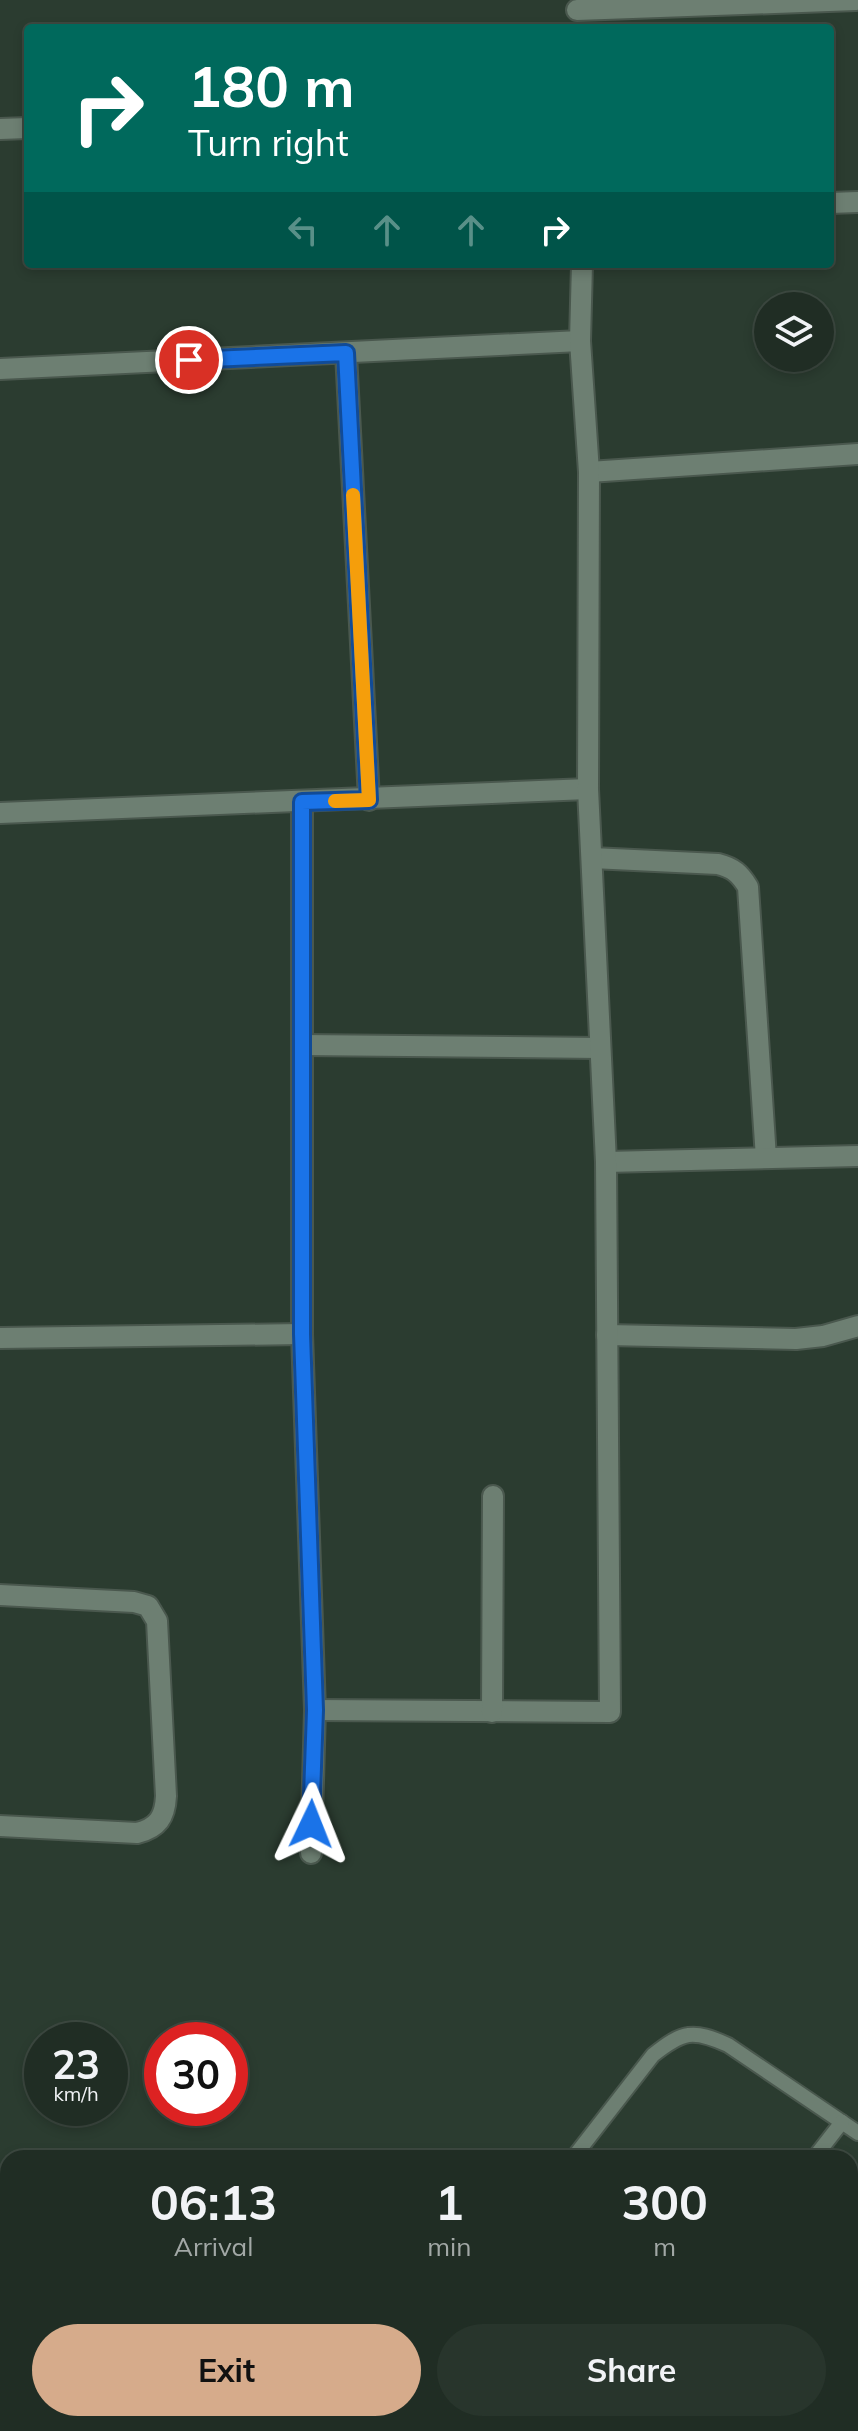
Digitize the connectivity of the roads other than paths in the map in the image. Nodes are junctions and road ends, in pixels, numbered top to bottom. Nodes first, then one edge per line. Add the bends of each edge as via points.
1 (856, 0) edge
2 (578, 13) edge
3 (24, 128) edge
4 (0, 129) edge
5 (858, 202) edge
6 (834, 203) edge
7 (582, 268) edge
8 (580, 341) junction
9 (346, 353) junction
10 (0, 369) edge
11 (858, 454) edge
12 (589, 472) junction
13 (588, 789) junction
14 (369, 800) junction
15 (302, 802) junction
16 (0, 813) edge
17 (592, 858) junction
18 (302, 1045) junction
19 (600, 1048) junction
20 (858, 1156) edge
21 (766, 1158) junction
22 (606, 1162) junction
23 (858, 1326) edge
24 (302, 1334) junction
25 (607, 1335) junction
26 (0, 1338) edge
27 (493, 1496) dead end
28 (0, 1595) edge
29 (315, 1710) junction
30 (492, 1712) junction
31 (0, 1826) edge
32 (311, 1853) dead end
33 (842, 2122) junction
34 (858, 2133) edge
35 (579, 2150) edge
36 (820, 2150) edge

1 - 2 street
3 - 4 street
5 - 6 street
7 - 8 street
8 - 9 street
8 - 12 street
9 - 10 street
9 - 14 street
11 - 12 street
12 - 13 street
13 - 14 street
13 - 17 street
14 - 15 street
15 - 16 street
15 - 18 street
17 - 19 street
17 - 21 street via 718,864 740,874 748,887
18 - 19 street
18 - 24 street
19 - 22 street
20 - 21 street
21 - 22 street
22 - 25 street
23 - 25 street via 796,1339
24 - 26 street
24 - 29 street
25 - 30 street via 610,1712
27 - 30 street
28 - 31 street via 134,1602 155,1614 166,1796 156,1826 137,1833
29 - 30 street
29 - 32 street
33 - 34 lane
33 - 35 lane via 728,2045 704,2034 683,2035 653,2055
33 - 36 lane

